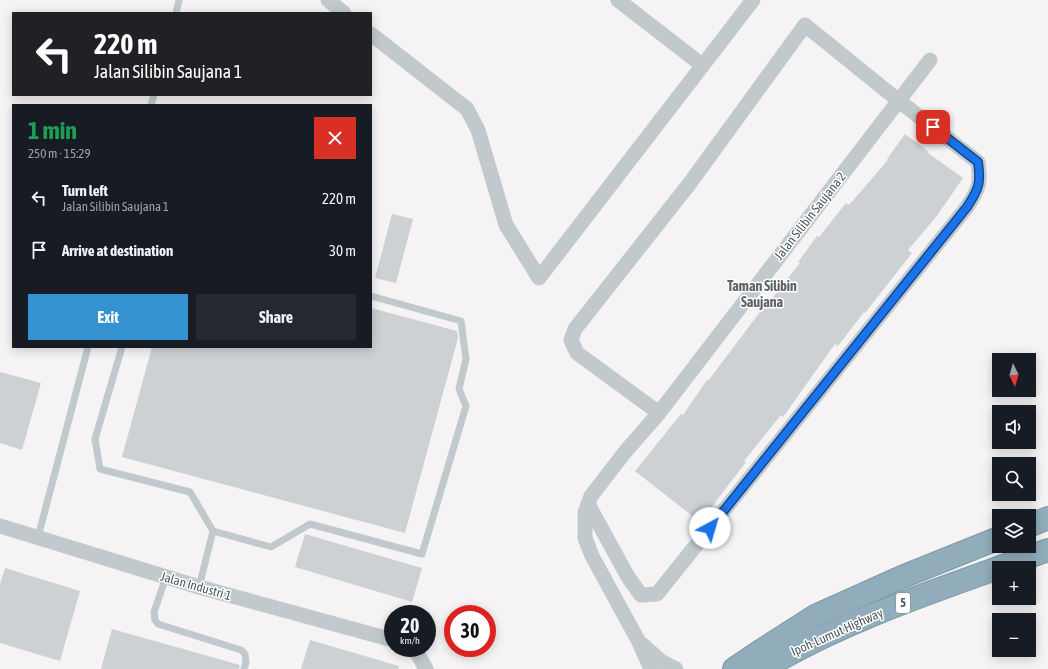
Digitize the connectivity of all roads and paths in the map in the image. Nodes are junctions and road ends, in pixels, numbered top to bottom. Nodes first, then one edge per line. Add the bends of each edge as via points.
1 (179, 0) edge
2 (328, 0) edge
3 (618, 0) edge
4 (753, 0) edge
5 (176, 12) edge
6 (343, 12) edge
7 (372, 35) edge
8 (930, 60) dead end
9 (702, 65) junction
10 (899, 101) junction
11 (372, 296) edge
12 (88, 348) edge
13 (122, 348) edge
14 (659, 412) junction
15 (588, 504) junction
16 (1048, 518) edge
17 (1036, 523) edge
18 (0, 526) edge
19 (213, 531) junction
20 (38, 538) junction
21 (992, 541) edge
22 (1048, 550) edge
23 (166, 577) junction
24 (199, 587) junction
25 (384, 638) edge
26 (639, 642) junction
27 (418, 657) edge
28 (244, 669) edge
29 (426, 669) edge
30 (651, 669) edge
31 (676, 669) edge
32 (734, 669) edge
33 (763, 669) edge

1 - 5 lane
2 - 6 street
3 - 9 street
4 - 9 street
7 - 9 street via 467,109 478,130 506,225 539,278
8 - 10 street, Jalan Silibin Saujana 2
10 - 14 street, Jalan Silibin Saujana 2
10 - 14 street via 805,25 690,183 575,330 571,340 577,353
10 - 15 street via 978,162 980,179 967,207 657,594 641,594 628,578
11 - 19 lane via 461,322 466,359 459,389 466,406 422,554 310,524 271,547
12 - 20 lane
13 - 19 lane via 95,439 100,469 190,492
14 - 15 street, Jalan Silibin Saujana 2 via 591,496
15 - 26 street via 585,513 585,538 592,556
16 - 17 highway
18 - 20 street, Jalan Industri 1
19 - 24 lane
20 - 23 street, Jalan Industri 1
21 - 32 highway, Ipoh-Lumut Highway / 5 via 815,616
22 - 33 highway, Ipoh-Lumut Highway / 5 via 835,631
23 - 24 street, Jalan Industri 1
23 - 28 lane via 154,612 154,620 158,624 241,650 246,654
24 - 25 street, Jalan Industri 1
26 - 30 street
26 - 31 street
27 - 29 street

